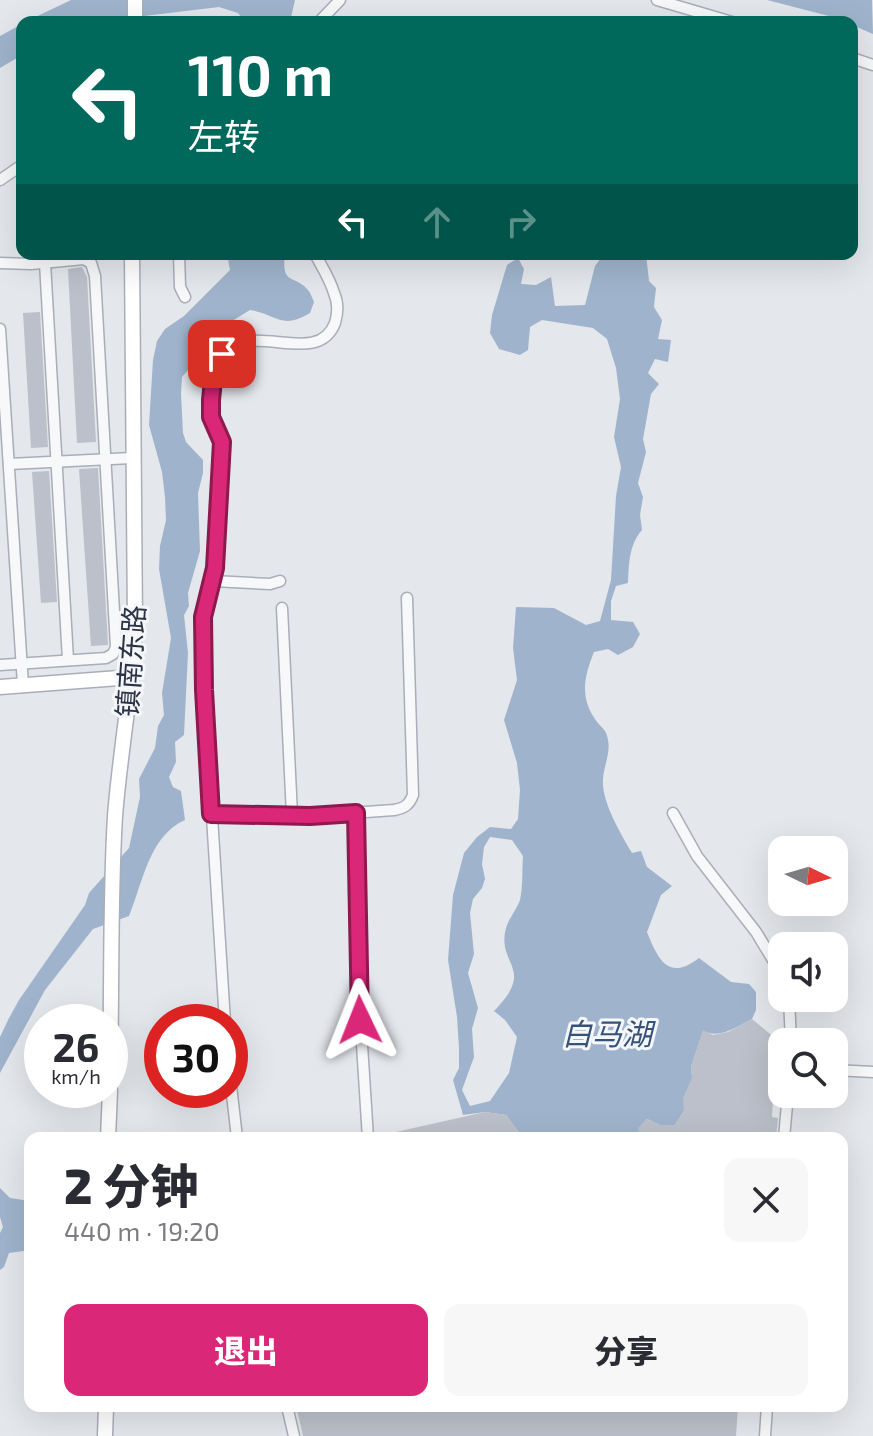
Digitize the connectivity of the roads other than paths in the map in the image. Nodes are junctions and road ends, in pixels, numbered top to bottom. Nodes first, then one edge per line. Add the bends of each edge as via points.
1 (340, 0) edge
2 (657, 0) edge
3 (325, 16) edge
4 (712, 16) edge
5 (74, 260) edge
6 (86, 260) edge
7 (132, 260) edge
8 (179, 260) edge
9 (318, 260) edge
10 (0, 263) edge
11 (45, 263) junction
12 (185, 297) dead end
13 (0, 329) edge
14 (132, 458) junction
15 (105, 459) junction
16 (56, 461) junction
17 (9, 464) junction
18 (0, 515) edge
19 (13, 516) junction
20 (213, 581) junction
21 (280, 581) dead end
22 (407, 598) dead end
23 (282, 608) dead end
24 (68, 660) junction
25 (22, 664) junction
26 (0, 665) edge
27 (132, 677) junction
28 (23, 685) junction
29 (0, 687) edge
30 (356, 813) junction
31 (673, 813) dead end
32 (211, 814) junction
33 (292, 815) junction
34 (768, 952) edge
35 (111, 1004) edge
36 (224, 1004) edge
37 (848, 1071) edge
38 (873, 1072) edge
39 (109, 1108) edge
40 (234, 1108) edge
41 (787, 1108) edge
42 (108, 1132) edge
43 (236, 1132) edge
44 (368, 1132) edge
45 (785, 1132) edge
46 (106, 1412) edge
47 (288, 1412) edge
48 (767, 1412) edge
49 (105, 1436) edge
50 (294, 1436) edge
51 (765, 1436) edge

1 - 3 street
2 - 4 street
5 - 11 street
6 - 15 street via 95,276
7 - 14 street, 镇南东路
8 - 12 street
9 - 20 street via 337,303 328,333 305,344 237,342 214,370 211,417 222,442
10 - 11 street
11 - 16 street
13 - 17 street
14 - 15 street
14 - 27 street, 镇南东路
15 - 16 street
15 - 24 street via 116,647 106,658
16 - 17 street
16 - 24 street
17 - 19 street
18 - 19 street
19 - 25 street
20 - 21 street
20 - 32 street via 203,617
22 - 30 street via 413,795 404,808
23 - 33 street
24 - 25 street
25 - 26 street
25 - 28 street
27 - 28 street
27 - 35 street, 镇南东路 via 112,864
28 - 29 street
30 - 33 street
30 - 44 street
31 - 34 street via 697,856
32 - 33 street
32 - 36 street
37 - 38 street
39 - 42 street
40 - 43 street
41 - 45 street
46 - 49 street
47 - 50 street
48 - 51 street

